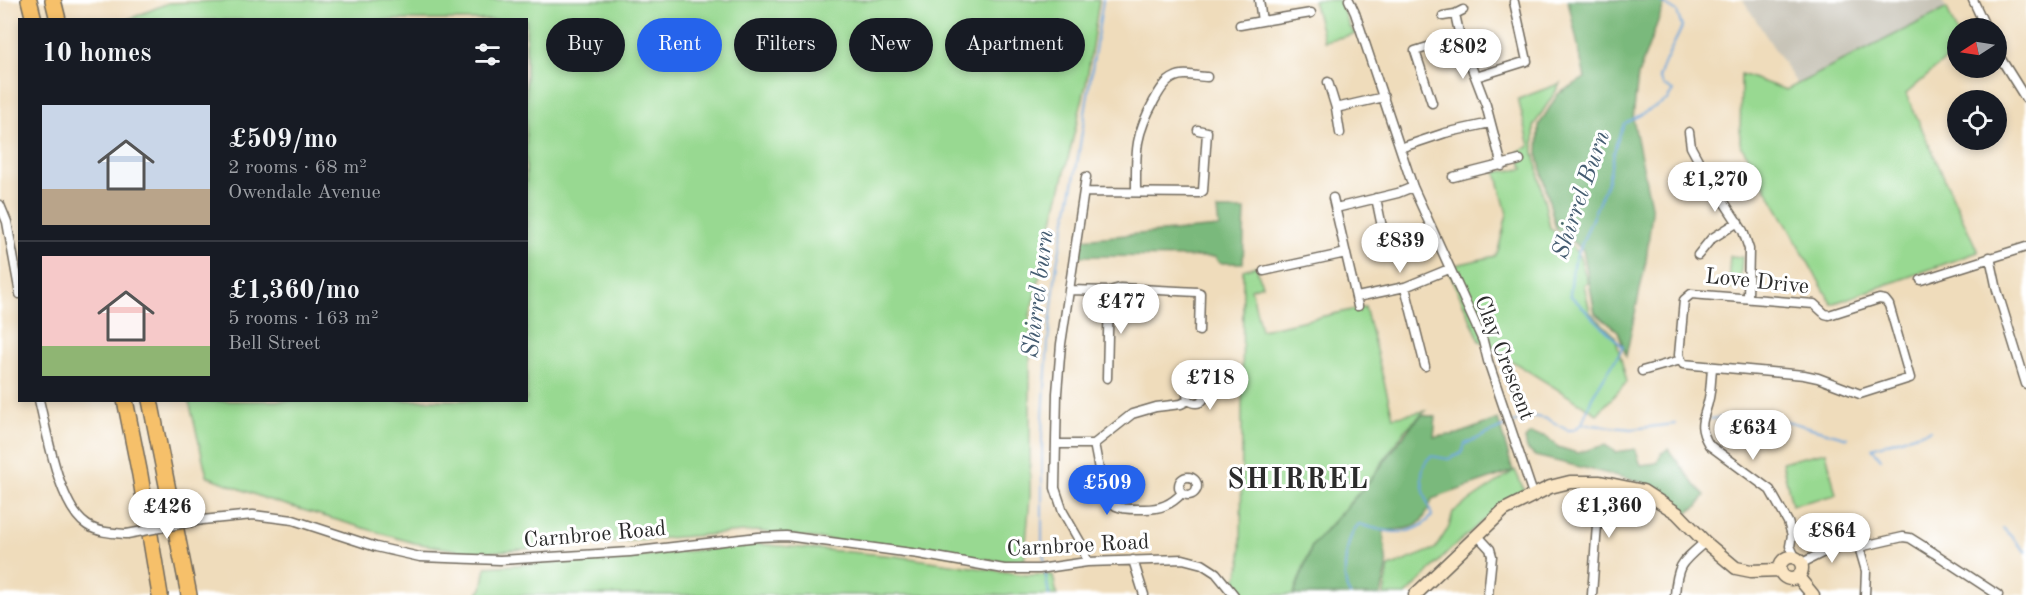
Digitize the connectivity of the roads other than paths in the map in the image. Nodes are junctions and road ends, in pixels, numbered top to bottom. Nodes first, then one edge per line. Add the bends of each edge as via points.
1 (29, 0) edge
2 (53, 0) edge
3 (1259, 0) edge
4 (1349, 0) edge
5 (1972, 0) edge
6 (1514, 2) dead end
7 (1311, 14) dead end
8 (1443, 16) dead end
9 (34, 18) edge
10 (58, 18) edge
11 (1981, 18) edge
12 (1262, 21) junction
13 (1240, 25) dead end
14 (1460, 37) junction
15 (2007, 69) edge
16 (1207, 77) dead end
17 (1476, 77) junction
18 (1328, 82) dead end
19 (1384, 97) junction
20 (2026, 99) edge
21 (1432, 103) dead end
22 (1336, 108) junction
23 (1490, 123) junction
24 (1198, 130) dead end
25 (1689, 132) dead end
26 (1340, 133) dead end
27 (1400, 148) junction
28 (1520, 160) dead end
29 (1502, 166) junction
30 (1086, 177) dead end
31 (1453, 177) dead end
32 (1413, 187) junction
33 (1085, 192) junction
34 (1136, 192) junction
35 (1333, 198) dead end
36 (1376, 198) junction
37 (0, 205) edge
38 (1336, 208) junction
39 (1738, 222) junction
40 (2026, 247) edge
41 (1387, 251) dead end
42 (1346, 253) junction
43 (1698, 255) dead end
44 (1990, 257) junction
45 (1449, 269) junction
46 (1264, 271) dead end
47 (1921, 280) dead end
48 (18, 283) edge
49 (1405, 287) junction
50 (1069, 290) junction
51 (1109, 291) junction
52 (1748, 297) junction
53 (1199, 331) dead end
54 (1681, 360) junction
55 (1425, 366) dead end
56 (1712, 368) junction
57 (1642, 371) dead end
58 (1107, 378) dead end
59 (2026, 384) edge
60 (1189, 400) dead end
61 (40, 402) edge
62 (125, 402) edge
63 (150, 402) edge
64 (1056, 444) junction
65 (1094, 444) junction
66 (1600, 482) junction
67 (1182, 493) dead end
68 (1533, 494) junction
69 (1477, 535) junction
70 (1705, 542) junction
71 (1859, 547) junction
72 (1134, 560) junction
73 (1799, 560) junction
74 (1087, 562) junction
75 (1780, 570) junction
76 (1798, 577) junction
77 (187, 591) edge
78 (160, 595) edge
79 (1144, 595) edge
80 (1234, 595) edge
81 (1415, 595) edge
82 (1488, 595) edge
83 (1592, 595) edge
84 (1675, 595) edge
85 (1813, 595) edge
86 (1865, 595) edge
87 (1998, 595) edge

1 - 9 highway
2 - 10 highway
3 - 12 street
4 - 19 street, Clay Crescent
5 - 11 street
6 - 17 street via 1527,61
7 - 12 street
8 - 14 street via 1459,12
12 - 13 street
14 - 17 street
14 - 21 street via 1414,51
15 - 20 street
16 - 34 street via 1182,74 1157,95 1138,132
17 - 23 street
18 - 22 street
19 - 22 street
19 - 27 street, Clay Crescent
22 - 26 street
23 - 27 street
23 - 29 street
24 - 34 street via 1207,132 1203,191
25 - 39 street via 1691,147 1704,173
27 - 32 street, Clay Crescent
28 - 29 street
29 - 31 street
30 - 33 street
32 - 36 street
32 - 45 street, Clay Crescent
33 - 34 street
33 - 50 street
35 - 38 street
36 - 38 street
36 - 41 street
37 - 48 street
38 - 42 street
39 - 43 street via 1711,239
39 - 52 street via 1749,249
40 - 44 street
42 - 46 street
42 - 49 street via 1357,302
44 - 47 street
44 - 59 street
45 - 49 street
45 - 68 street, Clay Crescent via 1483,341
49 - 55 street
50 - 51 street
50 - 64 street via 1057,393
51 - 53 street via 1120,288 1200,293
51 - 58 street
52 - 54 street, Love Drive via 1687,296
52 - 56 street, Love Drive via 1814,304 1829,315 1885,300 1910,378 1860,394 1804,375
54 - 56 street, Love Drive via 1683,364
54 - 57 street
56 - 73 street via 1701,424 1703,435 1709,445 1770,490 1788,522 1790,546
60 - 65 street via 1132,414
61 - 74 street, Carnbroe Road, bridge via 61,486 71,508 85,524 102,532 127,534 253,515 293,519 376,547 420,557 500,560 786,536 1004,569
62 - 78 highway
63 - 77 highway
64 - 65 street
64 - 74 street via 1057,495
65 - 67 street via 1104,489 1118,507 1159,508
66 - 68 street via 1561,483
66 - 70 street via 1643,491 1677,513
66 - 83 street
68 - 69 street via 1504,510
69 - 81 street
69 - 82 street via 1492,556
70 - 75 street via 1736,568
70 - 84 street via 1682,562
71 - 73 street via 1842,547
71 - 86 street via 1866,571
71 - 87 street via 1910,538
72 - 74 street, Carnbroe Road
72 - 79 street
72 - 80 street, Carnbroe Road via 1183,559 1202,564 1216,573
73 - 75 street via 1790,556 1783,560
73 - 76 street via 1803,569
75 - 76 street via 1788,579
76 - 85 street

